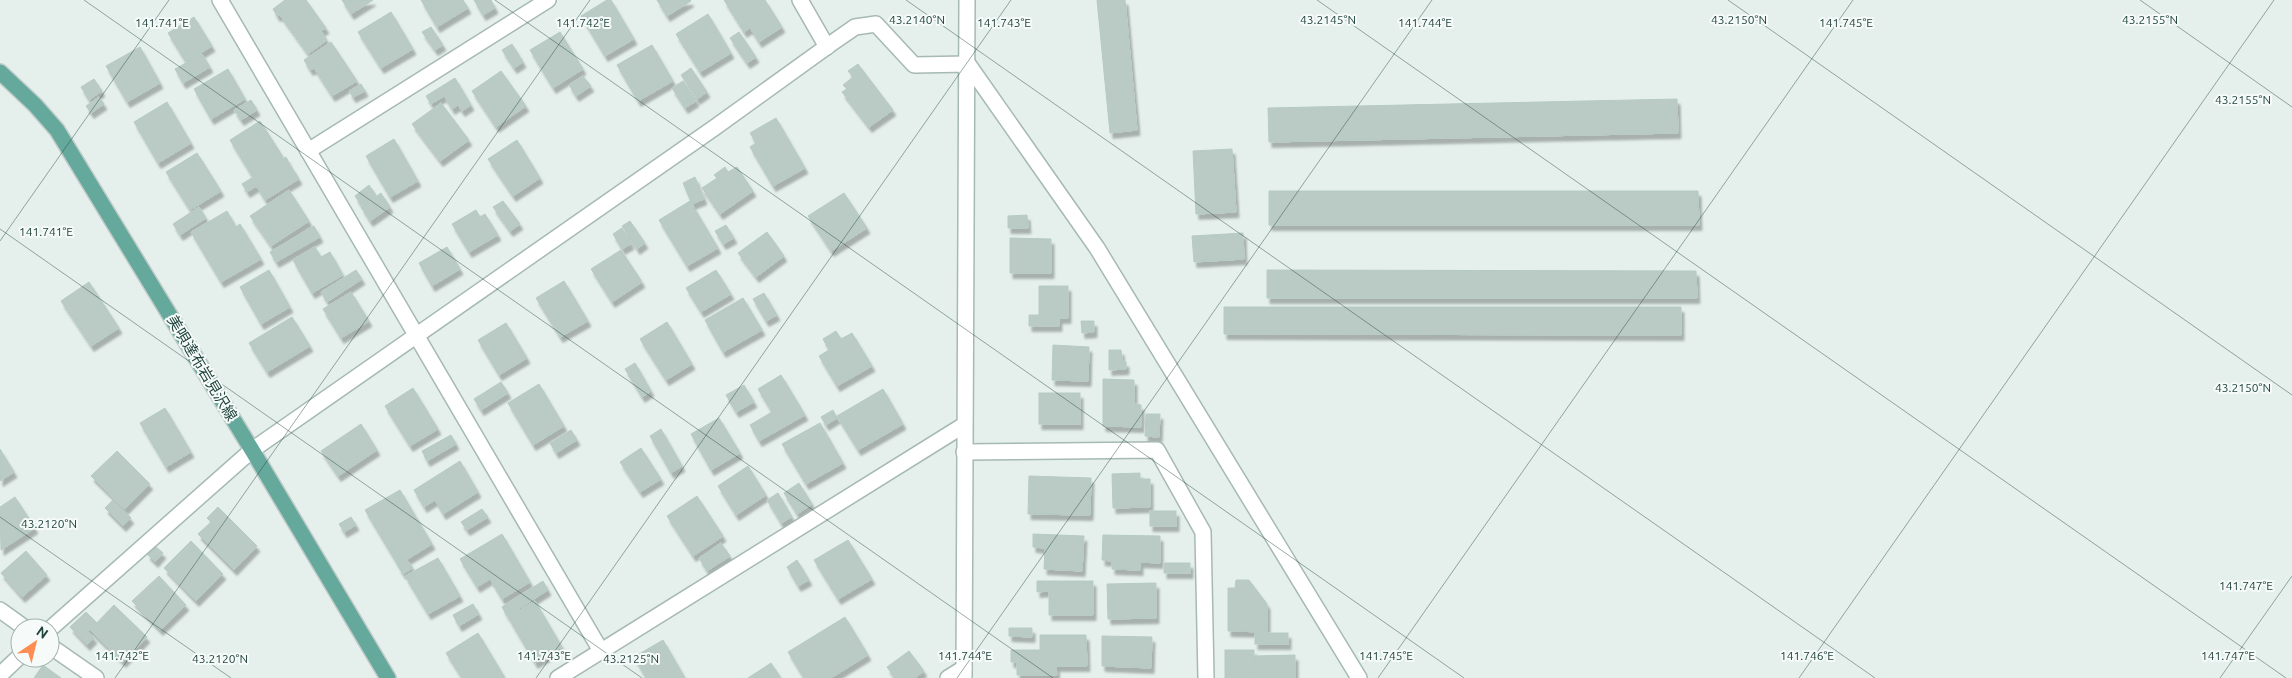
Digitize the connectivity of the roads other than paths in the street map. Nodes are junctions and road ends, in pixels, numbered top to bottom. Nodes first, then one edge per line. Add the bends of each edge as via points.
1 (548, 0) edge
2 (800, 0) edge
3 (967, 0) edge
4 (226, 2) edge
5 (827, 47) junction
6 (968, 64) junction
7 (0, 72) edge
8 (308, 152) junction
9 (415, 336) junction
10 (964, 425) junction
11 (252, 450) junction
12 (964, 452) junction
13 (0, 610) edge
14 (11, 618) edge
15 (60, 619) edge
16 (602, 651) junction
17 (60, 653) edge
18 (10, 666) edge
19 (964, 673) edge
20 (0, 675) edge
21 (96, 678) edge
22 (388, 678) edge
23 (558, 678) edge
24 (948, 678) edge
25 (1206, 678) edge
26 (1359, 678) edge

1 - 8 street
2 - 5 street
3 - 6 street
4 - 8 street
5 - 6 street via 855,27 876,24 914,65
5 - 9 street
6 - 10 street
6 - 26 street via 1097,248
7 - 11 main road, 美唄達布岩見沢線 via 57,130
8 - 9 street
9 - 11 street
9 - 16 street
10 - 12 street
10 - 16 street
11 - 15 street
11 - 22 main road, 美唄達布岩見沢線
12 - 19 street
12 - 25 street via 1157,450 1204,532
13 - 14 street
16 - 23 street
17 - 21 street
18 - 20 street
19 - 24 street

